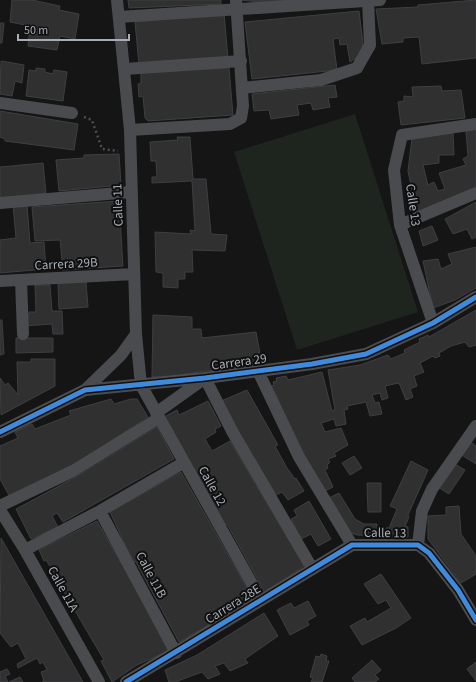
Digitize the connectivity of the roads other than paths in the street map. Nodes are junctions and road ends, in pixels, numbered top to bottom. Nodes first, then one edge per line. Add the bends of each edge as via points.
1 (117, 0) edge
2 (372, 0) edge
3 (237, 5) edge
4 (119, 16) junction
5 (241, 61) junction
6 (125, 70) junction
7 (242, 88) junction
8 (0, 103) edge
9 (72, 113) road end
10 (476, 124) edge
11 (130, 130) junction
12 (131, 192) junction
13 (476, 193) edge
14 (0, 203) edge
15 (400, 225) junction
16 (134, 274) junction
17 (21, 280) junction
18 (0, 281) edge
19 (476, 297) edge
20 (433, 323) junction
21 (23, 334) dead end
22 (136, 334) junction
23 (258, 371) junction
24 (205, 378) junction
25 (141, 385) junction
26 (85, 390) junction
27 (158, 416) junction
28 (476, 426) edge
29 (0, 432) edge
30 (183, 463) junction
31 (0, 506) edge
32 (0, 510) edge
33 (100, 510) junction
34 (352, 545) junction
35 (418, 545) junction
36 (25, 550) junction
37 (312, 568) junction
38 (261, 600) junction
39 (476, 620) edge
40 (176, 653) junction
41 (99, 682) edge
42 (126, 682) edge

1 - 4 street, Calle 11
2 - 3 street
2 - 7 street via 370,45 357,68 321,80
3 - 4 street
3 - 5 street
4 - 6 street, Calle 11
5 - 6 street
5 - 7 street
6 - 11 street, Calle 11
7 - 11 street via 241,118 230,124
8 - 9 street
10 - 15 street, Calle 13 via 402,136 394,170
11 - 12 street, Calle 11
12 - 14 street
12 - 16 street, Calle 11
13 - 15 street
15 - 20 street, Calle 13
16 - 17 street, Carrera 29B
16 - 22 street, Calle 11
17 - 18 street, Carrera 29B
17 - 21 street
19 - 20 street, Carrera 29
20 - 23 street, Carrera 29 via 366,354
22 - 25 street, Calle 11
22 - 26 street via 121,355
23 - 24 street, Carrera 29
23 - 34 street, Calle 13 via 299,457
24 - 25 street, Carrera 29
24 - 27 street
24 - 37 street via 233,433
25 - 26 street, Carrera 29
25 - 27 street, Calle 12
26 - 29 street, Carrera 29
27 - 30 street, Calle 12
27 - 31 street via 73,471
28 - 35 street via 432,489 422,511
30 - 33 street
30 - 38 street, Calle 12
32 - 36 street, Calle 11A
33 - 36 street
33 - 40 street, Calle 11B
34 - 35 street, Calle 13
34 - 37 street, Carrera 28E
35 - 39 street, Calle 13 via 429,553 458,590
36 - 41 street, Calle 11A
37 - 38 street, Carrera 28E
38 - 40 street, Carrera 28E
40 - 42 street, Carrera 28E

